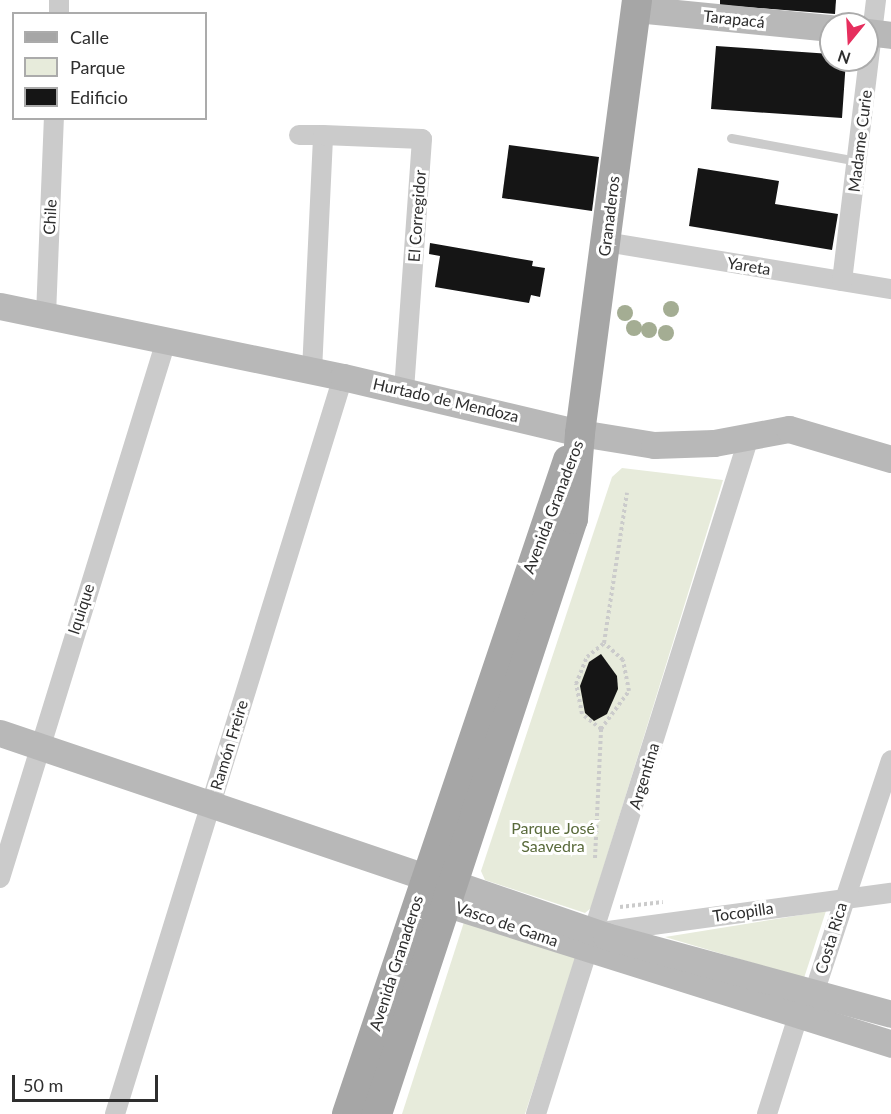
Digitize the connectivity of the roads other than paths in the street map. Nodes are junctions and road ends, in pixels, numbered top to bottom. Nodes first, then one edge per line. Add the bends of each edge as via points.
1 (637, 4) edge
2 (819, 27) edge
3 (871, 72) edge
4 (54, 120) edge
5 (299, 135) dead end
6 (323, 135) junction
7 (731, 138) dead end
8 (858, 161) junction
9 (606, 242) junction
10 (842, 281) junction
11 (891, 289) edge
12 (0, 306) edge
13 (46, 315) junction
14 (166, 341) junction
15 (312, 371) junction
16 (343, 376) junction
17 (404, 392) junction
18 (580, 433) junction
19 (749, 437) junction
20 (891, 459) edge
21 (0, 733) edge
22 (38, 746) junction
23 (891, 760) edge
24 (210, 804) junction
25 (424, 877) junction
26 (0, 878) edge
27 (891, 893) edge
28 (452, 894) junction
29 (842, 898) junction
30 (592, 942) junction
31 (814, 993) junction
32 (891, 1014) edge
33 (798, 1017) junction
34 (891, 1044) edge
35 (115, 1114) edge
36 (347, 1114) edge
37 (377, 1114) edge
38 (536, 1114) edge
39 (766, 1114) edge

1 - 2 street, Tarapacá
1 - 9 main road, Granaderos
3 - 8 street, Madame Curie
4 - 13 street, Chile
5 - 6 street, El Corregidor
6 - 15 street
6 - 17 street, El Corregidor via 422,139
7 - 8 lane
8 - 10 street, Madame Curie
9 - 10 street, Yareta
9 - 18 main road, Granaderos
10 - 11 street, Yareta
12 - 13 street, Hurtado de Mendoza
13 - 14 street, Hurtado de Mendoza
14 - 15 street, Hurtado de Mendoza
14 - 22 street, Iquique
15 - 16 street, Hurtado de Mendoza
16 - 17 street, Hurtado de Mendoza
16 - 24 street, Ramón Freire
17 - 18 street, Hurtado de Mendoza
18 - 19 street, Hurtado de Mendoza via 654,445
18 - 25 main road, Avenida Granaderos
18 - 28 main road, Avenida Granaderos via 573,519
19 - 20 street, Hurtado de Mendoza via 789,429
19 - 30 street, Argentina
21 - 22 street, Vasco de Gama
22 - 24 street, Vasco de Gama
22 - 26 street, Iquique
23 - 29 street, Costa Rica
24 - 25 street, Vasco de Gama
24 - 35 street, Ramón Freire
25 - 28 street, Vasco de Gama
25 - 36 main road, Avenida Granaderos
27 - 29 street, Tocopilla
28 - 30 street, Vasco de Gama
28 - 37 main road, Avenida Granaderos
29 - 30 street, Tocopilla
29 - 31 street, Costa Rica
30 - 31 street, Vasco de Gama
30 - 33 street, Vasco de Gama
30 - 38 street, Argentina
31 - 32 street, Vasco de Gama
31 - 33 street, Costa Rica
33 - 34 street, Vasco de Gama
33 - 39 street, Costa Rica

